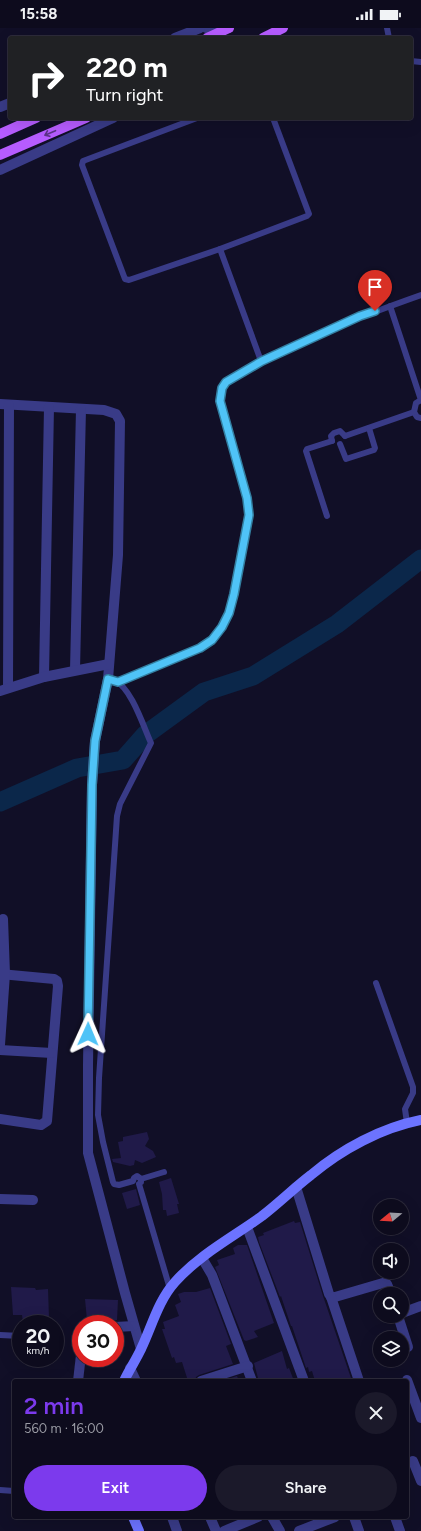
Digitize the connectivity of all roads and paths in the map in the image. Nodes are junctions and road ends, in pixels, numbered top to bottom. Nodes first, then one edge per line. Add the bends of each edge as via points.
1 (200, 28) edge
2 (206, 28) edge
3 (283, 28) edge
4 (226, 29) edge
5 (180, 36) edge
6 (211, 36) edge
7 (267, 36) edge
8 (32, 120) edge
9 (81, 120) edge
10 (109, 120) edge
11 (192, 120) edge
12 (273, 120) edge
13 (0, 134) edge
14 (0, 155) edge
15 (0, 170) edge
16 (220, 249) junction
17 (421, 295) edge
18 (390, 306) junction
19 (262, 361) junction
20 (421, 400) edge
21 (5, 404) edge
22 (49, 407) junction
23 (81, 409) junction
24 (414, 412) junction
25 (421, 418) edge
26 (369, 428) junction
27 (345, 436) junction
28 (332, 441) junction
29 (340, 444) junction
30 (327, 516) dead end
31 (110, 664) junction
32 (75, 670) junction
33 (44, 677) junction
34 (113, 680) junction
35 (4, 689) edge
36 (3, 919) dead end
37 (2, 974) edge
38 (376, 983) dead end
39 (0, 1045) edge
40 (0, 1050) edge
41 (52, 1053) junction
42 (0, 1119) edge
43 (421, 1120) edge
44 (407, 1122) junction
45 (164, 1172) dead end
46 (140, 1182) junction
47 (296, 1187) junction
48 (0, 1199) edge
49 (33, 1200) dead end
50 (247, 1227) junction
51 (202, 1258) junction
52 (388, 1287) edge
53 (170, 1289) junction
54 (331, 1297) junction
55 (421, 1306) edge
56 (409, 1310) edge
57 (134, 1326) junction
58 (124, 1327) edge
59 (0, 1335) edge
60 (12, 1336) edge
61 (141, 1349) junction
62 (248, 1366) junction
63 (80, 1367) edge
64 (130, 1368) junction
65 (78, 1379) edge
66 (125, 1379) edge
67 (135, 1379) edge
68 (207, 1379) edge
69 (251, 1379) edge
70 (303, 1379) edge
71 (358, 1379) edge
72 (409, 1385) edge
73 (421, 1418) edge
74 (414, 1461) edge
75 (421, 1481) edge
76 (0, 1490) edge
77 (12, 1491) edge
78 (134, 1519) edge
79 (173, 1519) edge
80 (211, 1519) edge
81 (251, 1519) edge
82 (273, 1519) edge
83 (332, 1519) edge
84 (355, 1519) edge
85 (396, 1519) edge
86 (320, 1527) edge
87 (139, 1531) edge
88 (177, 1531) edge
89 (216, 1531) edge
90 (224, 1531) edge
91 (280, 1531) edge
92 (299, 1531) edge
93 (359, 1531) edge
94 (400, 1531) edge

1 - 5 street
2 - 4 street
3 - 7 main road
4 - 6 main road
8 - 13 main road
9 -> 14 main road
10 - 15 street
11 - 16 lane via 83,161 82,165 125,279
12 - 16 lane via 309,214
16 - 19 lane
17 - 18 lane
18 - 19 lane via 360,316
18 - 20 lane
19 - 34 lane via 226,382 222,388 220,401 247,498 249,515 229,613 212,640 200,648
20 - 24 lane via 416,404
21 - 22 street
21 - 35 street
22 - 23 street
22 - 33 street
23 - 31 street via 104,410 116,414 120,421 118,555
23 - 32 street
24 - 25 lane
24 - 26 lane
26 - 27 lane
26 - 29 lane via 374,450 346,459
27 - 28 lane via 337,432 332,436
27 - 29 lane via 344,442
28 - 29 lane via 335,445
28 - 30 lane via 306,451
31 - 32 street
31 - 34 street
32 - 33 street
33 - 35 street
34 - 46 lane via 124,687 130,698 150,741 150,748 116,816 98,1114 113,1182 116,1185
34 - 57 street via 95,741 92,785 88,1152
36 - 37 street
37 - 39 street
37 - 41 street via 54,979 57,982
38 - 44 lane via 413,1087 413,1093 405,1109
40 - 41 street
41 - 42 street via 47,1121 41,1125
43 - 44 street
44 - 47 street via 376,1134 336,1156
45 - 46 lane
46 - 53 lane
47 - 50 street
47 - 54 street
48 - 49 street
50 - 51 street
50 - 70 street
51 - 53 street
51 - 62 street via 212,1275
52 - 54 street via 383,1283
53 - 61 street via 155,1314
54 - 71 street
55 - 56 street
57 - 58 street
57 - 61 street
59 - 60 lane
61 - 64 street
62 - 68 street
62 - 69 street
63 - 65 street
64 - 66 street
64 - 67 street
72 - 73 street
74 - 75 street
76 - 77 lane
78 - 87 street
79 - 88 street
80 - 89 street
81 - 90 street
82 - 91 street
83 - 86 street
84 - 93 street
85 - 94 street
86 - 92 street

